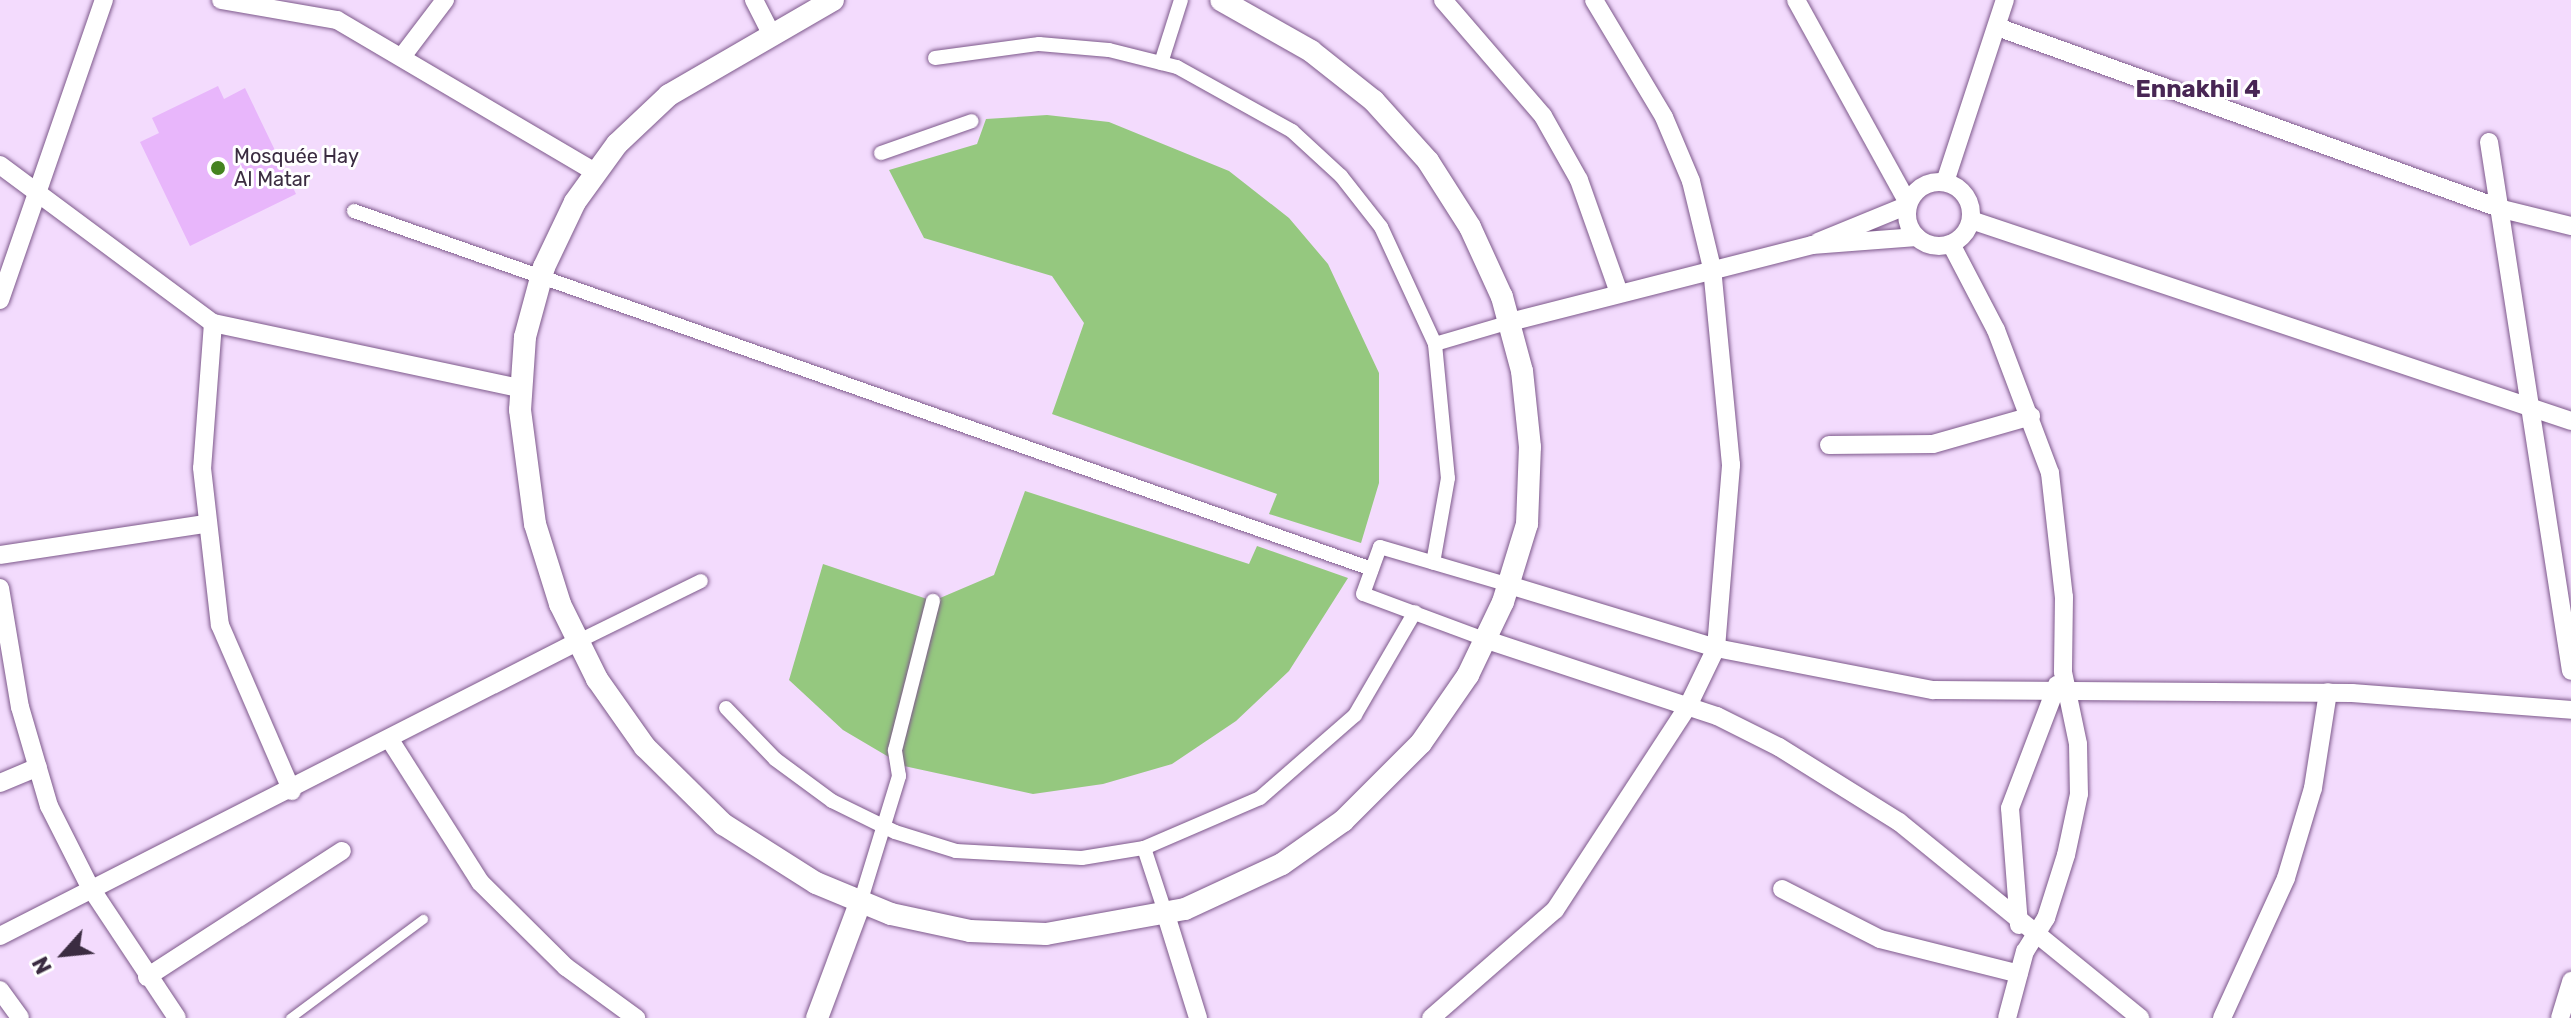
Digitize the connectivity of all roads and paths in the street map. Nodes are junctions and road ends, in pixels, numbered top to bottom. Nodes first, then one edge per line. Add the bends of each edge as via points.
1 (104, 0) edge
2 (221, 0) edge
3 (445, 0) edge
4 (754, 0) edge
5 (833, 0) edge
6 (1181, 0) edge
7 (1221, 0) edge
8 (1443, 0) edge
9 (1594, 0) edge
10 (1796, 0) edge
11 (2005, 0) edge
12 (2000, 28) junction
13 (771, 34) junction
14 (404, 54) junction
15 (935, 58) dead end
16 (1161, 63) junction
17 (972, 121) dead end
18 (2489, 142) dead end
19 (881, 153) dead end
20 (0, 165) edge
21 (595, 172) junction
22 (1945, 182) junction
23 (32, 190) junction
24 (1908, 204) junction
25 (2502, 209) junction
26 (354, 211) dead end
27 (1971, 220) junction
28 (2571, 226) edge
29 (1917, 237) junction
30 (1951, 244) junction
31 (1812, 245) junction
32 (1712, 268) junction
33 (541, 277) junction
34 (1619, 293) junction
35 (0, 300) edge
36 (1510, 322) junction
37 (213, 323) junction
38 (1435, 344) junction
39 (520, 388) junction
40 (2527, 410) junction
41 (2031, 416) junction
42 (2571, 421) edge
43 (1829, 445) dead end
44 (205, 524) junction
45 (0, 555) edge
46 (1433, 563) junction
47 (1372, 569) junction
48 (701, 581) dead end
49 (1509, 585) junction
50 (0, 588) edge
51 (933, 601) dead end
52 (1415, 612) junction
53 (1487, 640) junction
54 (577, 642) junction
55 (1716, 648) junction
56 (2571, 671) edge
57 (2328, 692) junction
58 (2060, 694) junction
59 (1688, 706) junction
60 (726, 708) dead end
61 (2571, 710) edge
62 (390, 740) junction
63 (38, 767) junction
64 (0, 783) edge
65 (292, 791) junction
66 (887, 828) junction
67 (1144, 848) junction
68 (342, 851) dead end
69 (90, 887) junction
70 (1782, 889) dead end
71 (860, 903) junction
72 (1166, 915) junction
73 (423, 919) dead end
74 (2019, 926) junction
75 (0, 936) edge
76 (2030, 945) junction
77 (2019, 974) junction
78 (147, 977) junction
79 (2571, 981) edge
80 (0, 990) edge
81 (20, 1018) edge
82 (177, 1018) edge
83 (290, 1018) edge
84 (636, 1018) edge
85 (817, 1018) edge
86 (1198, 1018) edge
87 (1431, 1018) edge
88 (2007, 1018) edge
89 (2140, 1018) edge
90 (2222, 1018) edge
91 (2560, 1018) edge

1 - 23 street
2 - 14 street via 306,11
3 - 14 street
4 - 13 street
5 - 13 street
6 - 16 street
7 - 36 street via 1311,51 1402,130 1470,227
8 - 34 street via 1543,116 1579,180
9 - 32 street via 1664,117 1691,181
10 - 24 street
11 - 12 street
12 - 22 street
12 - 25 street
13 - 21 street via 669,95
14 - 21 street
15 - 16 street via 1039,44
16 - 38 street via 1237,95 1341,176 1381,227
17 - 19 street
18 - 25 street
20 - 23 street
21 - 33 street
22 - 24 street via 1921,187
22 - 27 street via 1969,200
23 - 35 street
23 - 37 street
24 - 29 street
24 - 31 street
25 - 28 street
25 - 40 street
26 - 33 street
27 - 30 street
27 - 40 street
29 - 30 street
29 - 31 street
30 - 41 street
31 - 32 street
32 - 34 street
32 - 55 street via 1731,465
33 - 39 street
33 - 47 street
34 - 36 street
36 - 38 street
36 - 49 street via 1527,409 1530,485
37 - 39 street
37 - 44 street via 204,391
38 - 46 street via 1448,478
39 - 54 street via 535,524
40 - 42 street
40 - 56 street
41 - 43 street via 1933,444
41 - 58 street via 2059,529
44 - 45 street
44 - 65 street via 220,625
46 - 47 street via 1380,547
46 - 49 street
47 - 52 street via 1363,594
48 - 54 street
49 - 53 street
49 - 55 street
50 - 63 street
51 - 66 street via 895,750 899,776
52 - 53 street
52 - 67 street via 1373,689 1310,760 1246,805
53 - 59 street
53 - 72 street via 1421,743 1352,813 1272,870
54 - 62 street
54 - 71 street via 619,714 695,800 784,866
55 - 58 street via 1882,684
55 - 59 street
57 - 58 street
57 - 61 street
57 - 90 street via 2313,788 2286,878
58 - 74 street via 2010,808
58 - 76 street via 2079,794 2059,881
59 - 74 street via 1750,731 1857,794 1939,854
59 - 87 street via 1555,910
60 - 66 street via 786,768
62 - 65 street
62 - 84 street via 480,882 566,967
63 - 64 street
63 - 69 street
65 - 69 street
66 - 67 street via 956,851 1019,859
66 - 71 street
67 - 72 street
68 - 78 street
69 - 75 street
69 - 78 street
70 - 77 street via 1880,939
71 - 72 street via 931,924 1011,934 1082,932
71 - 85 street
72 - 86 street
73 - 83 lane
74 - 76 street
76 - 77 street
76 - 89 street
77 - 88 street
78 - 82 street
79 - 91 street
80 - 81 street

